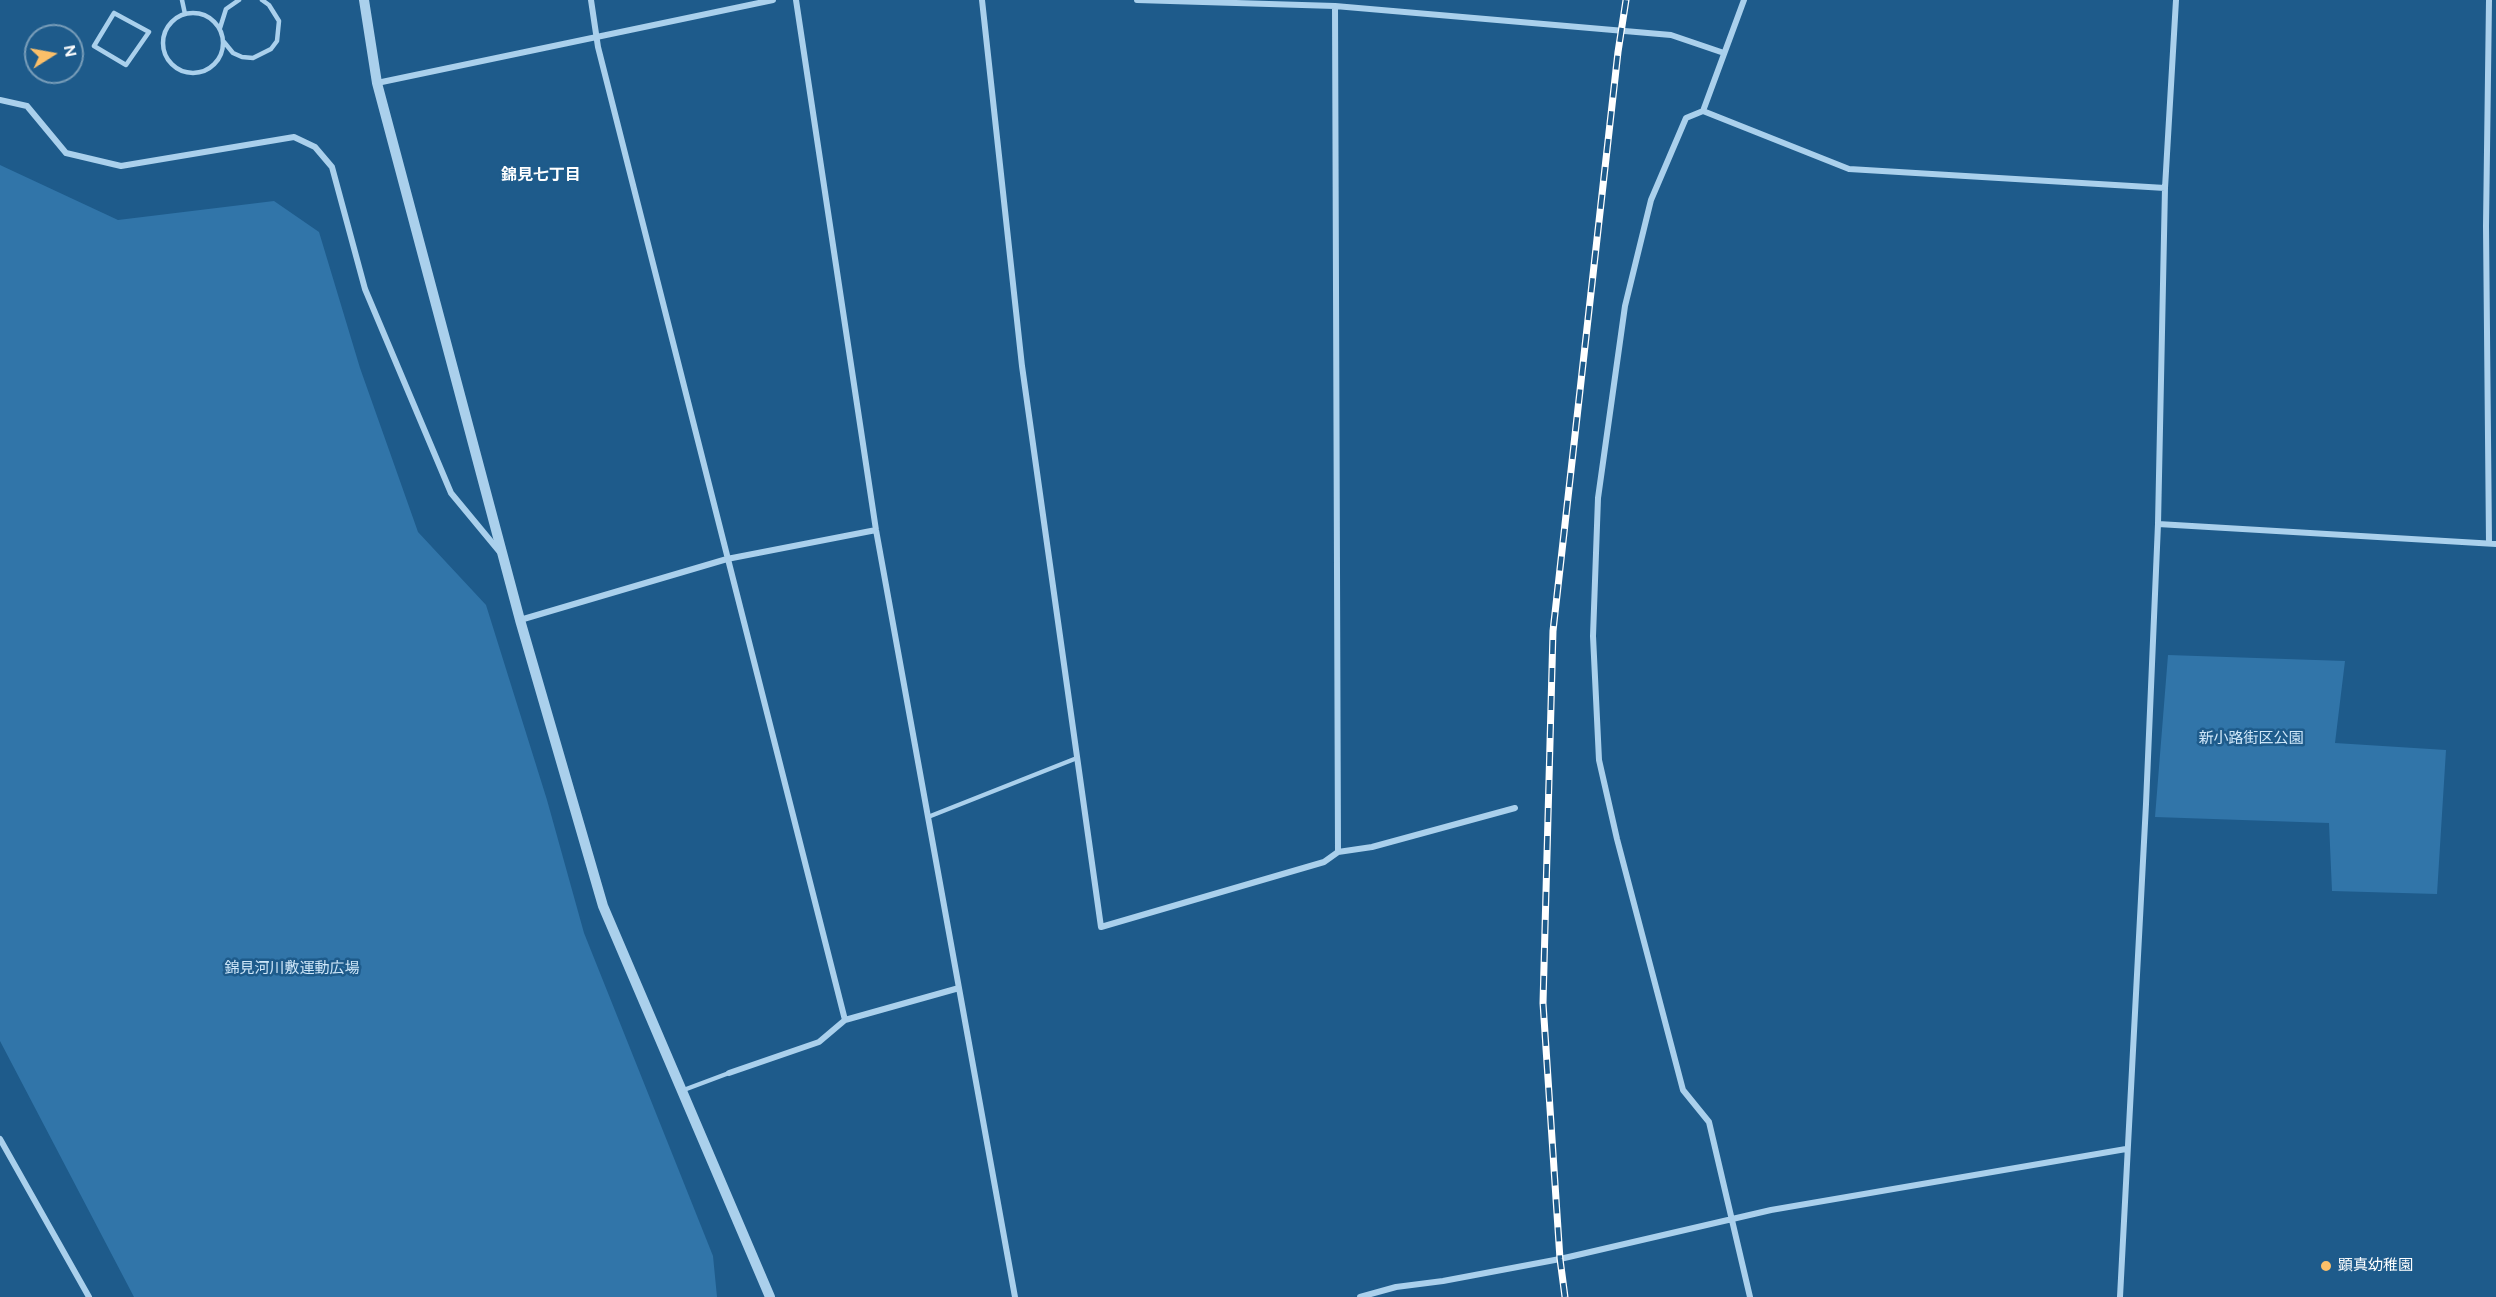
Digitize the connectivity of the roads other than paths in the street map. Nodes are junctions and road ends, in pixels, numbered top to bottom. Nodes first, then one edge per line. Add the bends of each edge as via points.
1 (182, 0) edge
2 (238, 0) edge
3 (262, 0) edge
4 (364, 0) edge
5 (591, 0) edge
6 (773, 0) edge
7 (796, 0) edge
8 (982, 0) edge
9 (1137, 0) edge
10 (1744, 0) edge
11 (2176, 0) edge
12 (2489, 0) edge
13 (1293, 3) edge
14 (1335, 6) junction
15 (185, 14) junction
16 (148, 32) joint
17 (221, 36) junction
18 (597, 38) junction
19 (1724, 52) junction
20 (377, 83) junction
21 (0, 100) edge
22 (1703, 111) junction
23 (2165, 188) junction
24 (2158, 524) junction
25 (876, 530) junction
26 (2493, 544) edge
27 (505, 558) junction
28 (727, 560) junction
29 (520, 620) junction
30 (1077, 758) junction
31 (1515, 807) dead end
32 (928, 817) junction
33 (1338, 852) junction
34 (959, 988) junction
35 (845, 1020) junction
36 (729, 1072) joint
37 (681, 1091) junction
38 (0, 1139) edge
39 (2126, 1149) junction
40 (1733, 1221) junction
41 (89, 1297) edge
42 (770, 1297) edge
43 (1014, 1297) edge
44 (1360, 1297) edge
45 (1750, 1297) edge
46 (2120, 1297) edge

1 - 15 lane
2 - 17 lane via 226,9
3 - 17 lane via 279,21 277,41 271,49 253,58 242,57 233,53
4 - 20 street
5 - 18 street
6 - 18 street
7 - 25 street
8 - 30 street via 1022,366
9 - 13 street
10 - 19 street
11 - 23 street
12 - 26 street via 2486,226
13 - 14 street
14 - 19 street via 1671,36
14 - 33 street
15 - 17 lane via 194,12 212,20
15 - 17 lane via 169,24 162,42 176,68 186,72 206,70 220,56
16 - 16 lane via 114,14 94,46 126,65
18 - 20 street
18 - 28 street
19 - 22 street
20 - 27 street
21 - 27 street via 27,106 66,153 121,166 294,137 315,147 332,166 365,289 451,493
22 - 23 street via 1849,169
22 - 40 street via 1686,118 1651,200 1624,306 1598,498 1593,636 1599,760 1617,839 1683,1090 1709,1122
23 - 24 street
24 - 26 street
24 - 39 street
25 - 28 street
25 - 32 street
27 - 29 street
28 - 29 street
28 - 35 street
29 - 37 street via 603,906
30 - 32 lane
30 - 33 street via 1101,927 1324,862
31 - 33 street via 1372,847
32 - 34 street
34 - 35 street
34 - 43 street
35 - 36 street via 819,1042
36 - 37 lane
37 - 42 street
38 - 41 street
39 - 40 street via 1771,1210
39 - 46 street
40 - 44 street
40 - 45 street

